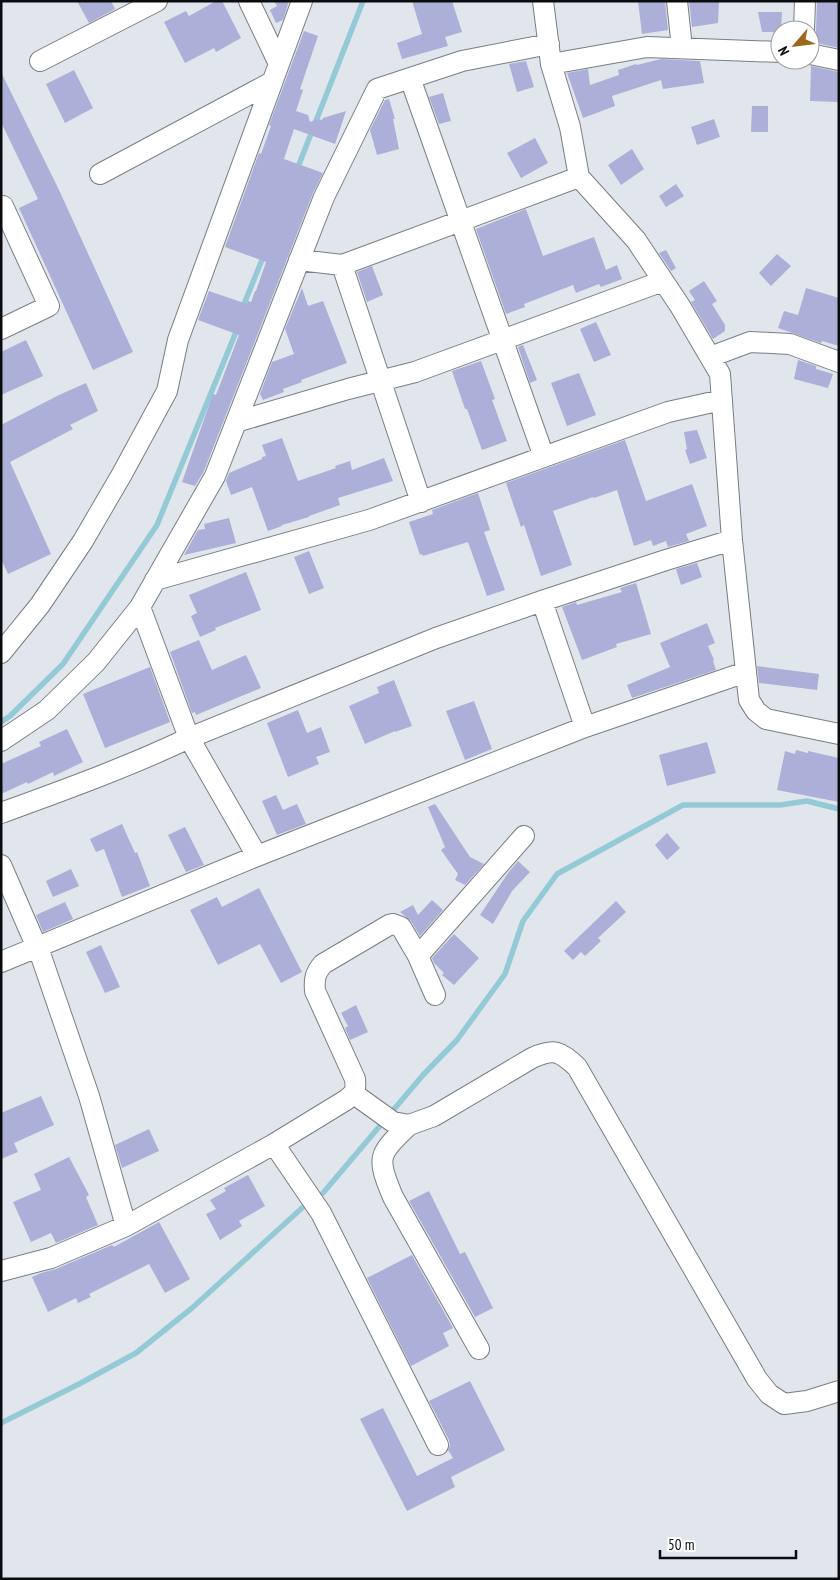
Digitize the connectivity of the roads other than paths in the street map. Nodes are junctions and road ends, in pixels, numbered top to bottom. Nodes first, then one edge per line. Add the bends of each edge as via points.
1 (157, 1) edge
2 (249, 1) edge
3 (302, 1) edge
4 (543, 1) edge
5 (677, 1) edge
6 (805, 1) edge
7 (804, 20) edge
8 (549, 44) junction
9 (682, 48) junction
10 (770, 52) edge
11 (820, 56) edge
12 (839, 60) edge
13 (40, 61) dead end
14 (279, 64) junction
15 (550, 64) junction
16 (410, 78) junction
17 (272, 82) junction
18 (100, 174) dead end
19 (579, 177) junction
20 (2, 205) edge
21 (461, 221) junction
22 (299, 260) junction
23 (342, 265) junction
24 (664, 281) junction
25 (1, 329) edge
26 (503, 340) junction
27 (710, 357) junction
28 (839, 362) edge
29 (380, 381) junction
30 (722, 400) junction
31 (236, 422) junction
32 (544, 457) junction
33 (421, 502) junction
34 (732, 540) junction
35 (156, 580) junction
36 (542, 600) junction
37 (140, 607) junction
38 (1, 653) edge
39 (746, 672) junction
40 (584, 727) junction
41 (837, 728) edge
42 (189, 738) junction
43 (1, 741) edge
44 (1, 813) edge
45 (524, 836) dead end
46 (257, 856) junction
47 (1, 865) edge
48 (38, 947) junction
49 (418, 956) junction
50 (1, 962) edge
51 (435, 995) dead end
52 (354, 1094) junction
53 (401, 1124) junction
54 (274, 1144) junction
55 (126, 1226) junction
56 (2, 1270) edge
57 (479, 1349) dead end
58 (839, 1391) edge
59 (438, 1445) dead end

1 - 13 street
2 - 14 street
3 - 14 street
4 - 8 street
5 - 9 street
6 - 7 street
8 - 15 street
8 - 16 street via 462,61
9 - 10 street
9 - 15 street via 647,47
11 - 12 street
14 - 17 street
15 - 19 street via 570,127
16 - 21 street
16 - 22 street via 377,89 324,197
17 - 18 street
17 - 38 street via 178,340 167,391 83,541 40,605
19 - 21 street
19 - 24 street via 636,240
20 - 25 street via 49,306
21 - 23 street
21 - 26 street
22 - 23 street
22 - 31 street
23 - 29 street
24 - 26 street
24 - 27 street
26 - 29 street via 415,372
26 - 32 street
27 - 28 street via 750,342 790,344
27 - 30 street via 720,374
29 - 31 street
29 - 33 street
30 - 32 street via 668,412
30 - 34 street
31 - 35 street via 215,476
32 - 33 street
33 - 35 street via 369,520
34 - 36 street
34 - 39 street
35 - 37 street
36 - 40 street
36 - 42 street via 436,638
37 - 42 street
37 - 43 street via 96,662 47,710
39 - 40 street
39 - 41 street via 749,700 766,719
40 - 46 street
42 - 44 street via 114,771
42 - 46 street
45 - 49 street
46 - 48 street
47 - 48 street
48 - 50 street
48 - 55 street via 89,1096
49 - 51 street
49 - 52 street via 400,927 393,924 332,958 317,972 315,991 355,1079
52 - 53 street
52 - 54 street
53 - 57 street via 382,1155 386,1179
53 - 58 street via 434,1116 544,1052 556,1052 566,1057 577,1067 757,1379 769,1394 784,1404
54 - 55 street
54 - 59 street via 321,1213
55 - 56 street via 51,1258

